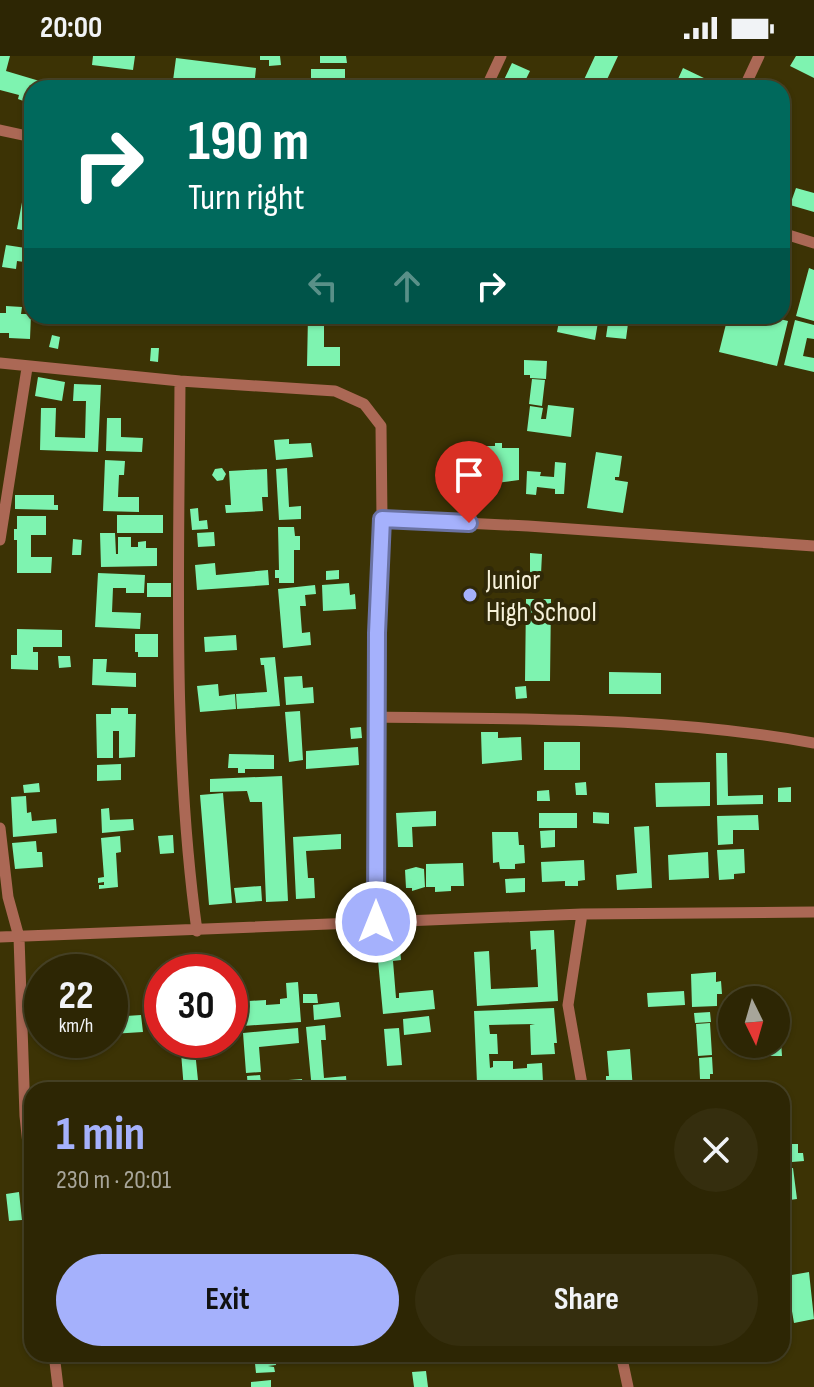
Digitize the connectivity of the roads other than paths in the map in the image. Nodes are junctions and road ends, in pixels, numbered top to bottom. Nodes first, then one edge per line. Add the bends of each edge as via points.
1 (501, 56) edge
2 (759, 56) edge
3 (490, 80) edge
4 (748, 80) edge
5 (0, 130) edge
6 (24, 135) edge
7 (790, 236) edge
8 (814, 243) edge
9 (0, 363) edge
10 (27, 368) junction
11 (180, 381) junction
12 (382, 519) junction
13 (0, 540) edge
14 (814, 546) edge
15 (376, 717) junction
16 (814, 743) edge
17 (0, 828) edge
18 (814, 912) edge
19 (582, 914) junction
20 (376, 922) junction
21 (197, 931) junction
22 (0, 937) edge
23 (19, 937) junction
24 (26, 1082) edge
25 (582, 1082) edge
26 (55, 1362) edge
27 (623, 1362) edge
28 (58, 1387) edge
29 (628, 1387) edge

1 - 3 street
2 - 4 street
5 - 6 street
7 - 8 street
9 - 10 street
10 - 11 street
10 - 13 street
11 - 12 street via 335,391 364,404 381,426
11 - 21 street via 179,703
12 - 14 street
12 - 15 street
15 - 16 street via 718,729
15 - 20 street
17 - 23 street
18 - 19 street
19 - 20 street
19 - 25 street via 568,1005
20 - 21 street
21 - 23 street
22 - 23 street
23 - 24 street
26 - 28 street
27 - 29 street

